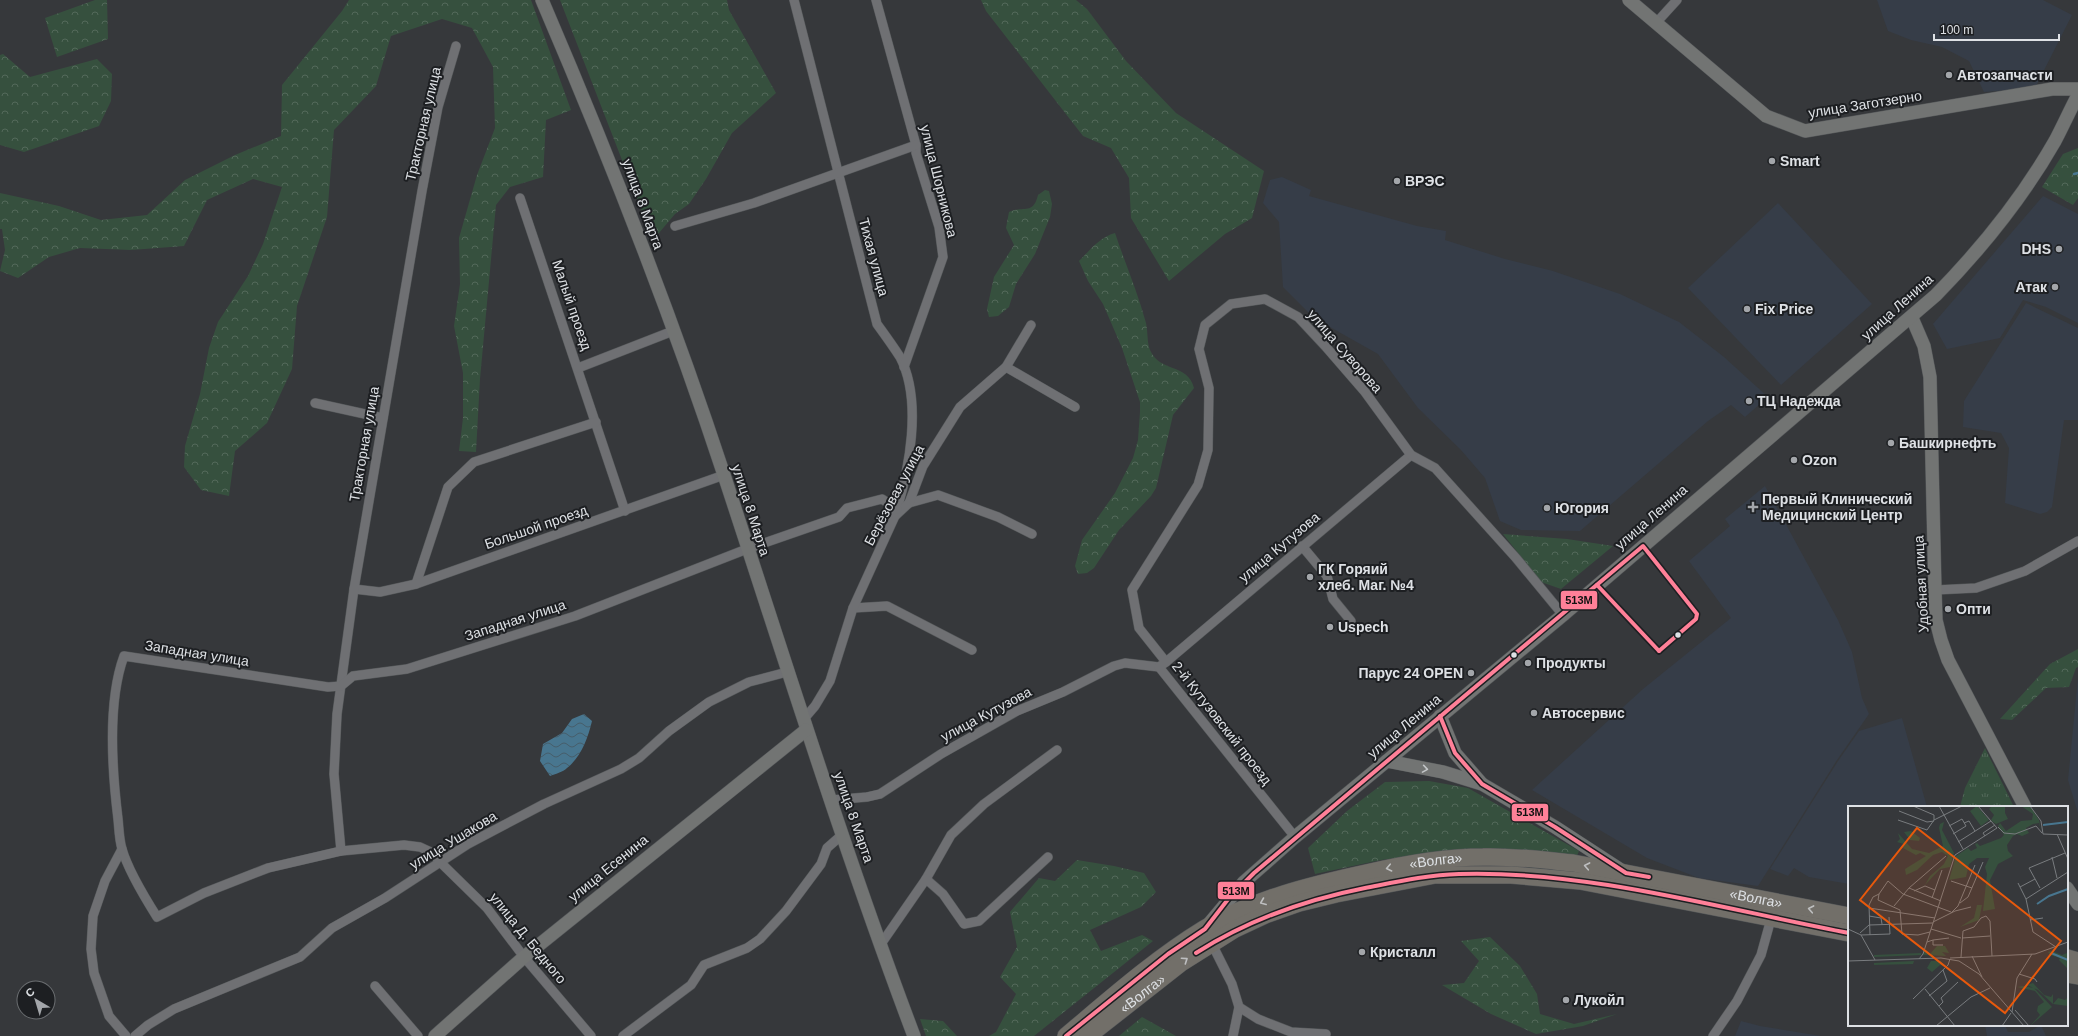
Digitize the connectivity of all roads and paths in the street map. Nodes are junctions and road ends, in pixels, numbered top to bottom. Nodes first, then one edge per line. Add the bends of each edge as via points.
1 (542, 0) edge
2 (794, 0) edge
3 (876, 0) edge
4 (1629, 0) edge
5 (1677, 0) edge
6 (1656, 24) junction
7 (456, 46) dead end
8 (2078, 89) edge
9 (2078, 94) edge
10 (916, 145) junction
11 (837, 173) junction
12 (520, 198) dead end
13 (675, 226) dead end
14 (1912, 318) junction
15 (1031, 325) dead end
16 (673, 331) junction
17 (904, 367) junction
18 (1006, 367) junction
19 (578, 368) junction
20 (315, 403) dead end
21 (1075, 407) dead end
22 (383, 418) junction
23 (596, 422) junction
24 (1410, 455) junction
25 (724, 475) junction
26 (909, 503) junction
27 (625, 511) junction
28 (896, 513) junction
29 (1032, 534) dead end
30 (2078, 541) edge
31 (1302, 546) junction
32 (747, 549) junction
33 (416, 584) junction
34 (354, 589) junction
35 (1935, 590) junction
36 (853, 608) junction
37 (1563, 615) junction
38 (1351, 621) dead end
39 (1140, 628) joint
40 (972, 650) dead end
41 (1163, 664) junction
42 (787, 672) junction
43 (341, 686) junction
44 (1440, 716) junction
45 (804, 725) junction
46 (1057, 750) dead end
47 (1454, 753) junction
48 (1387, 760) junction
49 (1443, 772) junction
50 (1482, 784) junction
51 (831, 800) junction
52 (2024, 806) edge
53 (843, 834) junction
54 (1295, 837) junction
55 (122, 849) junction
56 (341, 850) junction
57 (1048, 857) dead end
58 (440, 862) junction
59 (1626, 873) junction
60 (926, 879) junction
61 (2068, 889) edge
62 (2078, 904) edge
63 (1848, 916) edge
64 (1771, 919) junction
65 (1848, 934) edge
66 (1208, 935) junction
67 (881, 944) junction
68 (524, 957) junction
69 (2068, 958) edge
70 (2078, 961) edge
71 (2068, 974) edge
72 (2078, 976) edge
73 (375, 986) dead end
74 (1239, 1007) junction
75 (1326, 1034) dead end
76 (126, 1036) edge
77 (135, 1036) edge
78 (418, 1036) edge
79 (435, 1036) edge
80 (591, 1036) edge
81 (623, 1036) edge
82 (914, 1036) edge
83 (1066, 1036) edge
84 (1088, 1036) edge
85 (1233, 1036) edge
86 (1713, 1036) edge

1 - 16 main road, улица 8 Марта via 595,122
2 - 11 street, Тихая улица
3 - 10 street, улица Шорникова
4 - 6 main road, улица Заготзерно
5 - 6 street
6 - 8 main road, улица Заготзерно via 1766,116 1805,131 2052,89
7 - 22 street, Тракторная улица via 436,115
9 - 14 main road, улица Ленина via 2055,141 1989,236 1962,268
10 - 11 street
10 - 17 street, улица Шорникова via 916,153 938,227 943,257
11 - 13 street via 754,203
11 - 17 street, Тихая улица via 877,324
12 - 19 street, Малый проезд
14 - 35 main road, Удобная улица via 1924,346 1930,377
14 - 37 main road, улица Ленина
15 - 18 street, Берёзовая улица
16 - 19 street
16 - 25 main road, улица 8 Марта
17 - 28 street, Тихая улица via 912,400 911,436 906,478
18 - 21 street
18 - 26 street, Берёзовая улица via 960,407 923,466
19 - 23 street, Малый проезд
20 - 22 street
22 - 34 street, Тракторная улица
23 - 27 street, Малый проезд
23 - 33 street via 474,462 448,487
24 - 31 street, улица Кутузова
24 - 37 street, улица Суворова via 1435,468
24 - 39 street, улица Суворова via 1365,392 1298,317 1265,299 1231,304 1205,325 1198,349 1209,388 1208,450 1198,485 1132,590
25 - 27 street, Большой проезд
25 - 32 main road, улица 8 Марта
26 - 28 street, Берёзовая улица
26 - 29 street via 938,496 998,517
27 - 33 street, Большой проезд
28 - 32 street, Западная улица via 882,499 847,508 839,517
28 - 36 street, Берёзовая улица
30 - 35 street via 2025,571 1976,588
31 - 38 street via 1327,576 1333,599
31 - 41 street, улица Кутузова
32 - 42 main road, улица 8 Марта
32 - 43 street, Западная улица via 575,616 407,668 353,676
33 - 34 street, Большой проезд via 380,592
34 - 43 street, Тракторная улица
35 - 52 main road, Удобная улица via 1936,620 1948,660
36 - 40 street via 887,606
36 - 45 street, Берёзовая улица via 830,681
37 - 44 main road, улица Ленина
39 - 41 street, 2-й Кутузовский проезд
41 - 51 street, улица Кутузова via 1125,663 1114,666 1063,692 1017,711 941,754 880,794
41 - 54 street, 2-й Кутузовский проезд
42 - 45 main road, улица 8 Марта
42 - 58 street, улица Ушакова via 749,682 709,702 639,758 621,769 544,804 468,844
43 - 55 street, Западная улица via 328,687 124,656 118,674 113,718 115,797
43 - 56 street, Тракторная улица via 334,774
44 - 47 main road
44 - 48 main road, улица Ленина
45 - 51 main road, улица 8 Марта
45 - 68 main road, улица Есенина
46 - 60 street via 984,804 952,835
47 - 49 main road via 1455,760 1452,766
47 - 50 main road
48 -> 49 main road via 1414,768
48 - 54 main road, улица Ленина
49 - 50 main road
50 - 59 main road
51 - 53 main road, улица 8 Марта
53 - 67 main road, улица 8 Марта
53 - 81 street via 827,848 817,870 786,911 760,938 747,948 704,965 692,985
54 - 66 main road, улица Ленина via 1244,882
55 - 56 street, улица Д. Бедного via 145,899 157,916 204,893 268,868
55 - 76 street via 105,881 93,916 91,949 94,973 109,1016
56 - 58 street, улица Д. Бедного via 404,845 433,852
57 - 60 street via 979,921 964,924 943,894
58 - 68 street, улица Д. Бедного via 487,908
58 - 77 street, улица Ушакова via 385,898 332,928 300,957 174,1009
63 -> 59 highway, «Волга»
59 -> 66 highway, «Волга» via 1529,858 1443,858 1395,866 1303,888 1245,909
60 - 67 street
61 - 62 main road
64 - 65 highway, «Волга»
64 - 66 highway, «Волга» via 1580,881 1511,875 1436,876 1299,903
64 - 86 street via 1761,955 1737,1000
66 - 74 street via 1232,984
66 - 83 highway, «Волга» via 1168,954
84 -> 66 highway, «Волга» via 1153,984
67 - 82 main road, улица 8 Марта
68 - 79 main road, улица Есенина
68 - 80 street, улица Д. Бедного
69 - 70 highway
71 - 72 highway
73 - 78 street
74 - 75 street via 1258,1019 1291,1032
74 - 85 street

